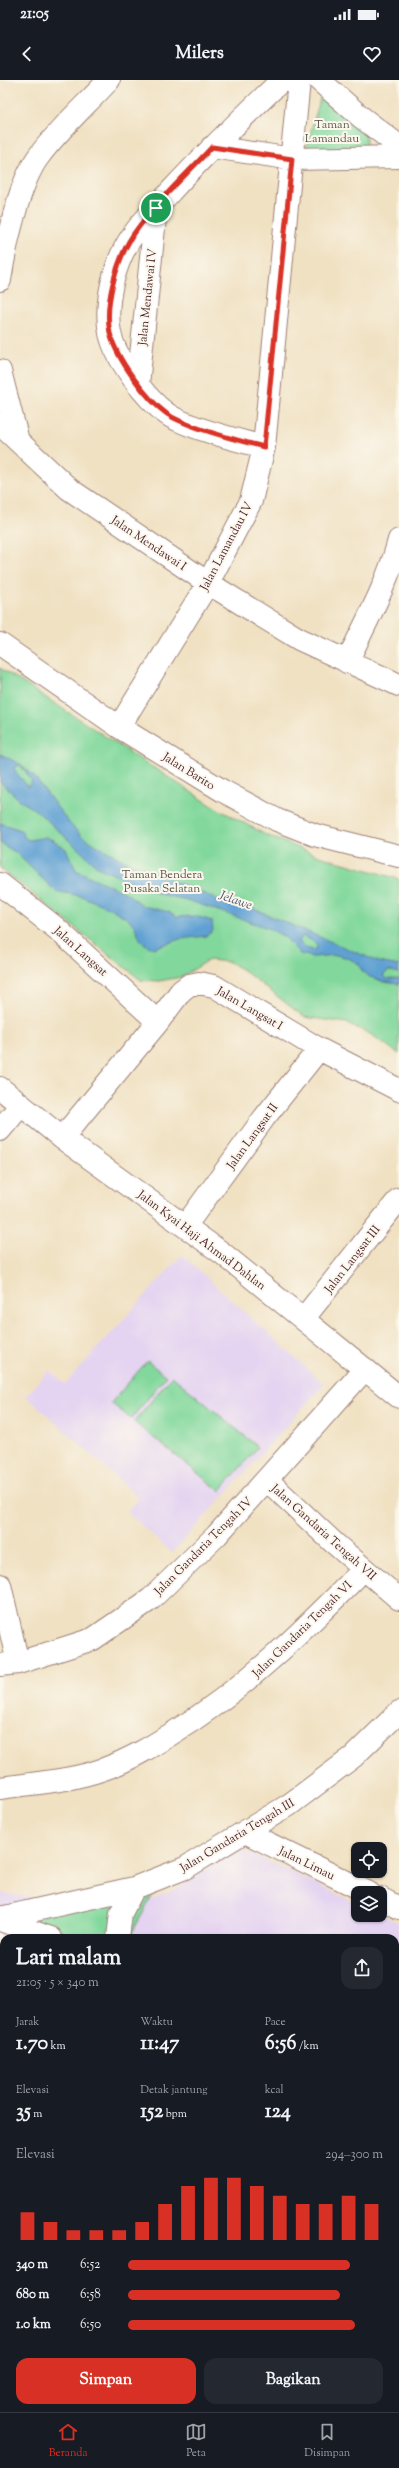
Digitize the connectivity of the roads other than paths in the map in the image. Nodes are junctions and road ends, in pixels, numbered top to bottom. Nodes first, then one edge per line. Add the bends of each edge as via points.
1 (110, 80) edge
2 (282, 80) edge
3 (299, 80) edge
4 (319, 80) edge
5 (399, 146) edge
6 (212, 147) junction
7 (399, 157) edge
8 (292, 159) junction
9 (156, 208) junction
10 (0, 280) edge
11 (0, 371) edge
12 (138, 385) junction
13 (0, 424) edge
14 (18, 441) junction
15 (264, 447) junction
16 (399, 540) edge
17 (208, 583) junction
18 (0, 644) edge
19 (347, 662) junction
20 (399, 685) edge
21 (119, 727) junction
22 (399, 856) edge
23 (0, 884) edge
24 (158, 1022) junction
25 (319, 1049) junction
26 (0, 1088) edge
27 (399, 1090) edge
28 (21, 1105) junction
29 (0, 1130) edge
30 (62, 1138) junction
31 (397, 1205) edge
32 (186, 1225) junction
33 (304, 1318) junction
34 (365, 1369) junction
35 (399, 1397) edge
36 (267, 1480) junction
37 (364, 1569) junction
38 (0, 1585) edge
39 (399, 1599) edge
40 (9, 1664) edge
41 (399, 1712) edge
42 (0, 1788) edge
43 (245, 1832) junction
44 (355, 1886) edge
45 (134, 1888) junction
46 (387, 1902) edge
47 (399, 1908) edge
48 (0, 1919) edge
49 (40, 1934) edge
50 (118, 1934) edge

1 - 10 street via 38,156 25,183 4,253
2 - 6 street, Jalan Mendawai IV
3 - 8 street, Jalan Lamandau IV
4 - 5 street
6 - 8 street
6 - 9 street, Jalan Mendawai IV
7 - 8 street
8 - 15 street, Jalan Lamandau IV
9 - 12 street, Jalan Mendawai IV
9 - 12 street, Jalan Mendawai IV via 133,235 121,257 110,304 110,333
11 - 14 street
12 - 15 street, Jalan Mendawai IV via 151,401 168,415
13 - 14 street, Jalan Mendawai I
14 - 17 street, Jalan Mendawai I via 69,489
15 - 17 street, Jalan Lamandau IV via 251,501
16 - 19 street via 382,589
17 - 19 street, Jalan Mendawai I via 299,639
17 - 21 street, Jalan Lamandau IV
18 - 21 street, Jalan Barito
19 - 20 street, Jalan Mendawai I
21 - 22 street, Jalan Barito via 223,791 277,820 315,834
23 - 24 street, Jalan Langsat via 56,928
24 - 25 street, Jalan Langsat I via 181,991 189,985 199,983 214,986
24 - 30 street, Jalan Langsat I
25 - 27 street, Jalan Langsat I
25 - 32 street, Jalan Langsat II via 264,1118
26 - 28 street, Jalan Kyai Haji Ahmad Dahlan
28 - 29 street
28 - 30 street, Jalan Kyai Haji Ahmad Dahlan
30 - 32 street, Jalan Kyai Haji Ahmad Dahlan
31 - 33 street, Jalan Langsat III
32 - 33 street, Jalan Kyai Haji Ahmad Dahlan
33 - 34 street, Jalan Kyai Haji Ahmad Dahlan
34 - 35 street, Jalan Kyai Haji Ahmad Dahlan
34 - 36 street, Jalan Gandaria Tengah IV
36 - 37 street, Jalan Gandaria Tengah VII
36 - 40 street, Jalan Gandaria Tengah IV via 217,1535 151,1599 93,1639
37 - 39 street, Jalan Gandaria Tengah VII
37 - 42 street, Jalan Gandaria Tengah VI via 301,1633 248,1681 203,1715 146,1750 104,1769 62,1780
38 - 40 street
41 - 43 street, Jalan Gandaria Tengah III via 353,1757 289,1805
43 - 44 street, Jalan Limau
43 - 45 street, Jalan Gandaria Tengah III via 185,1868
45 - 48 street, Jalan Gandaria Tengah III
45 - 50 street via 121,1913
46 - 47 street
48 - 49 street

